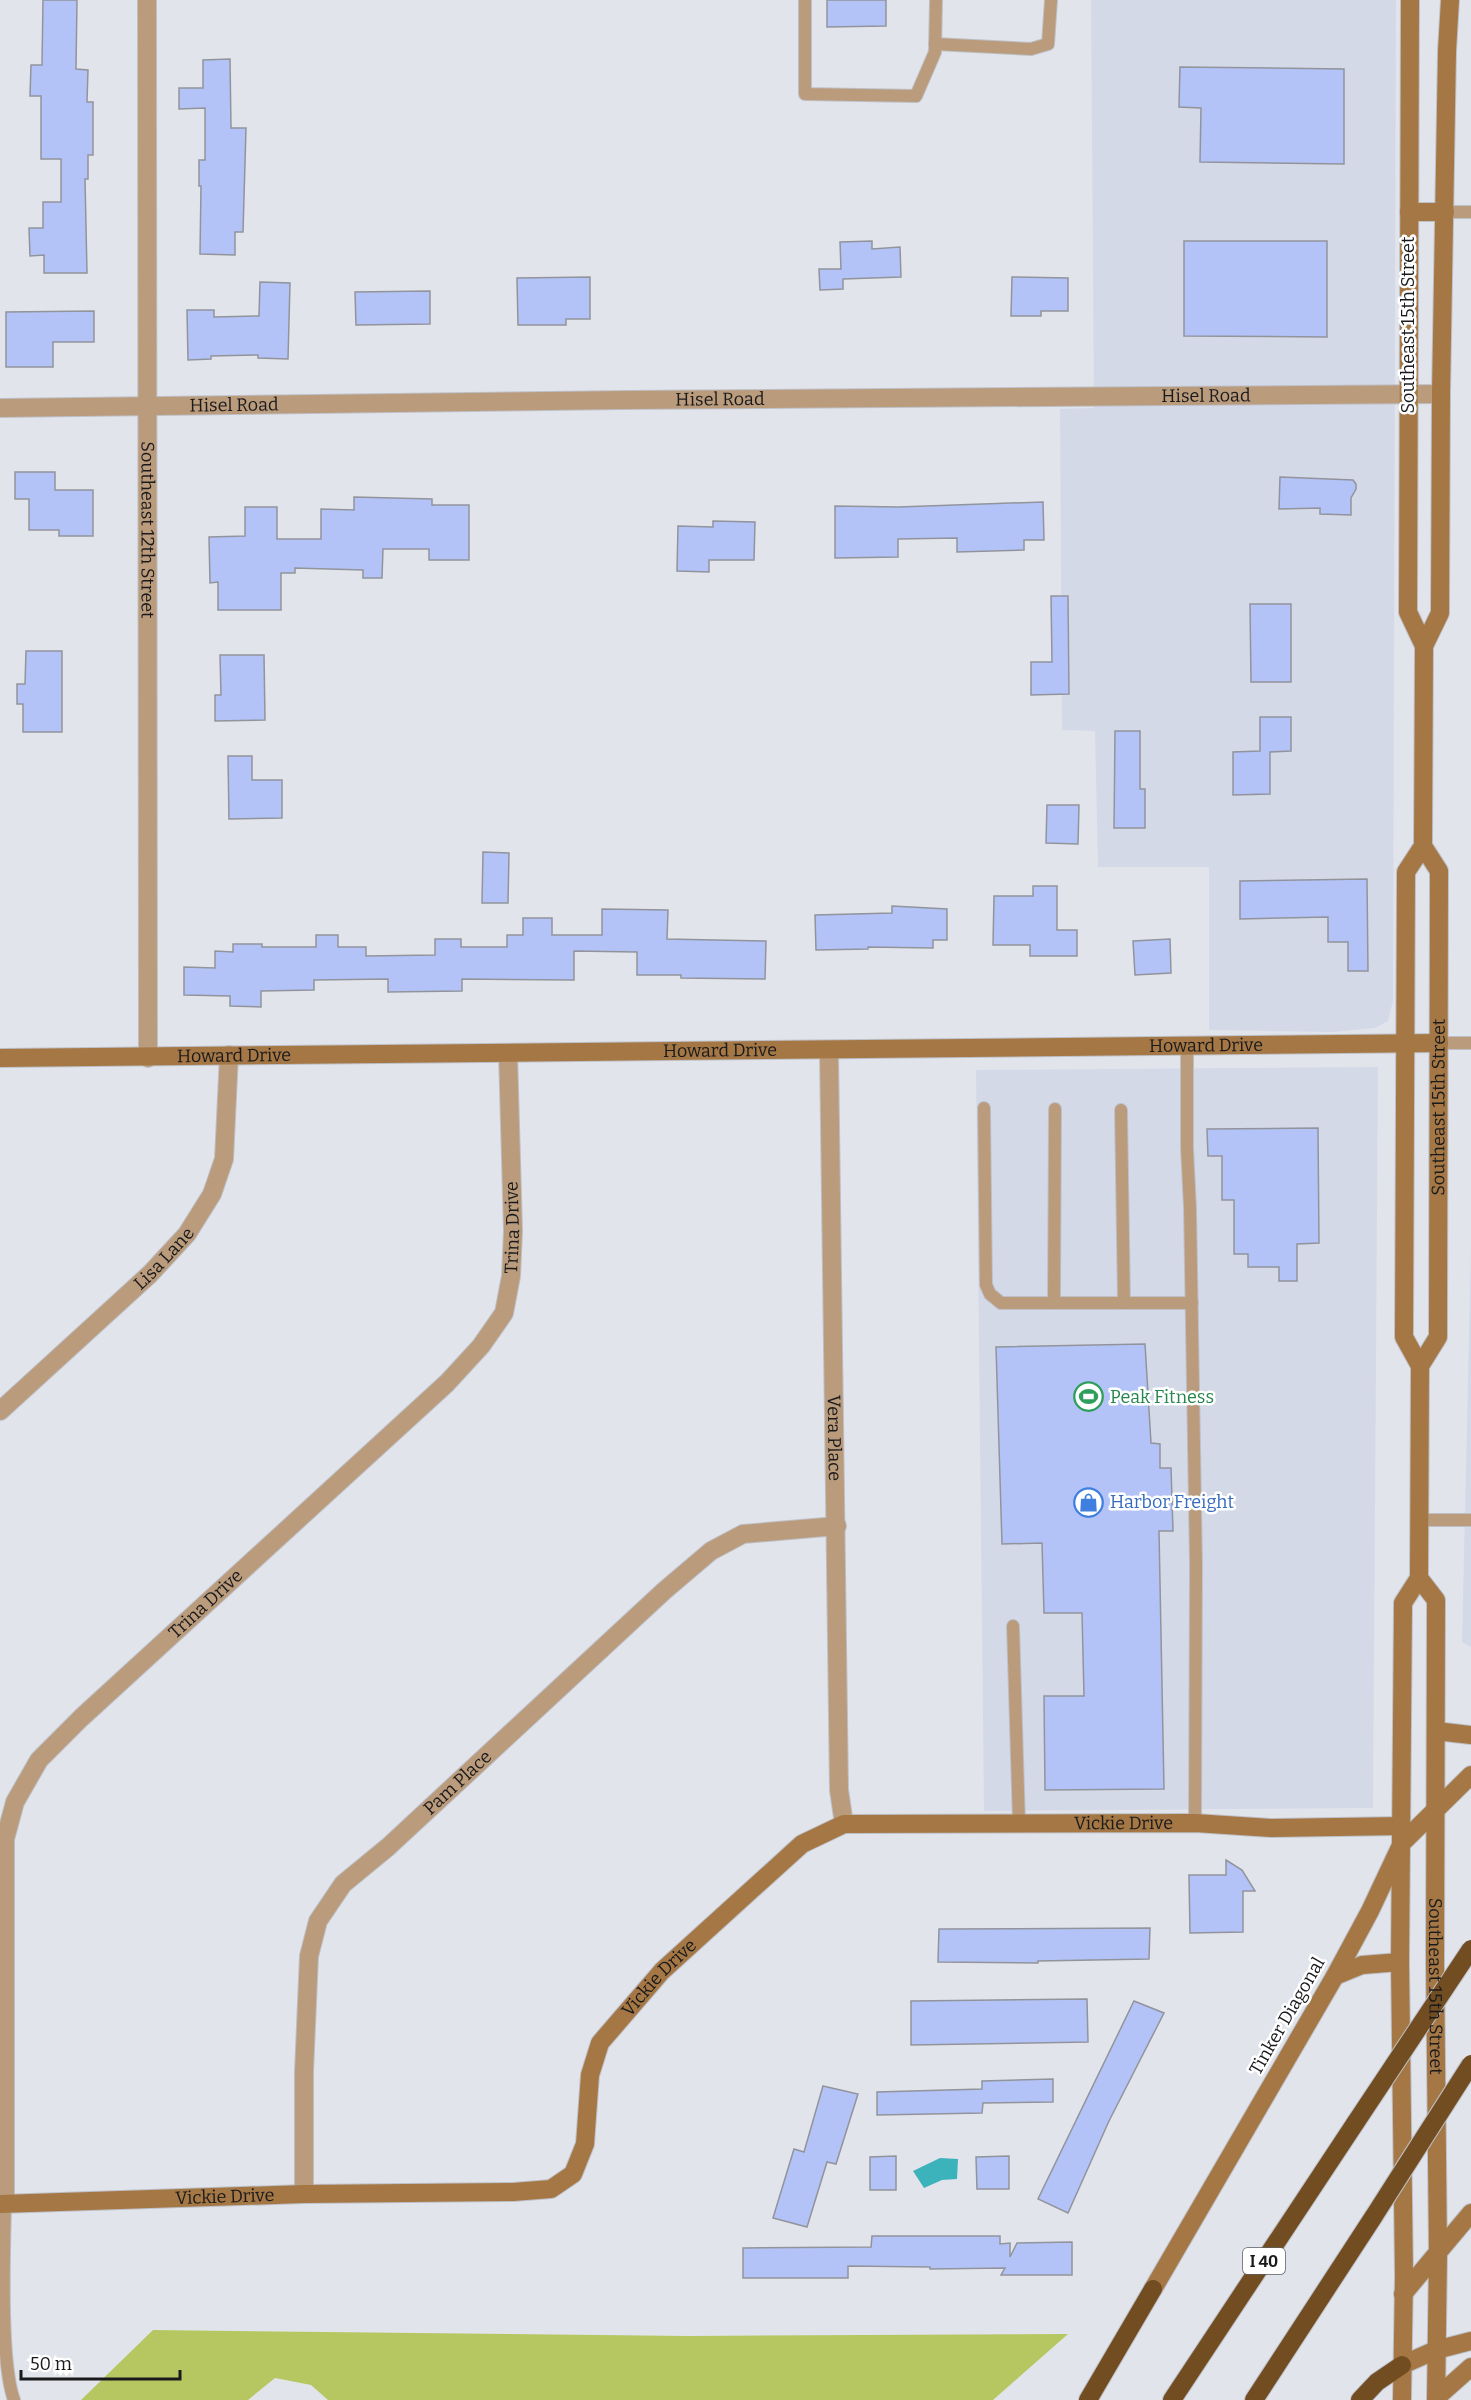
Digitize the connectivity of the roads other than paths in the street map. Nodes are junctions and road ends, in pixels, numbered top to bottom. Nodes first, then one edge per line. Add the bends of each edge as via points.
1 (147, 0) edge
2 (805, 0) edge
3 (936, 0) edge
4 (1052, 0) edge
5 (1410, 0) edge
6 (1450, 0) edge
7 (935, 45) junction
8 (1409, 212) junction
9 (1445, 212) junction
10 (1471, 212) edge
11 (1441, 394) junction
12 (1408, 395) junction
13 (148, 405) junction
14 (0, 408) edge
15 (1425, 646) junction
16 (1424, 846) junction
17 (1406, 1043) junction
18 (1439, 1043) junction
19 (1471, 1043) edge
20 (1187, 1047) junction
21 (829, 1051) junction
22 (508, 1053) junction
23 (229, 1055) junction
24 (0, 1058) edge
25 (148, 1058) junction
26 (984, 1108) dead end
27 (1055, 1109) dead end
28 (1121, 1110) dead end
29 (1054, 1303) junction
30 (1124, 1303) junction
31 (1192, 1303) junction
32 (1420, 1366) junction
33 (0, 1411) edge
34 (1419, 1520) junction
35 (1471, 1520) edge
36 (837, 1526) junction
37 (1419, 1578) junction
38 (1013, 1626) dead end
39 (1437, 1731) junction
40 (1471, 1735) edge
41 (1471, 1775) edge
42 (1436, 1811) junction
43 (1019, 1823) junction
44 (1194, 1823) junction
45 (844, 1824) junction
46 (1402, 1834) junction
47 (1471, 1949) edge
48 (1400, 1962) junction
49 (1335, 1976) junction
50 (1471, 2064) edge
51 (304, 2194) junction
52 (2, 2204) edge
53 (1471, 2213) edge
54 (1438, 2255) junction
55 (1153, 2289) joint
56 (1403, 2294) junction
57 (1471, 2341) edge
58 (1437, 2350) junction
59 (1402, 2365) junction
60 (1471, 2367) edge
61 (1436, 2399) edge
62 (14, 2400) edge
63 (1088, 2400) edge
64 (1172, 2400) edge
65 (1254, 2400) edge
66 (1360, 2400) edge
67 (1402, 2400) edge

1 - 13 street, Southeast 12th Street
2 - 7 lane via 804,94 916,96
3 - 7 lane
4 - 7 lane via 1048,44 1031,49
5 - 8 main road, Southeast 15th Street
6 - 9 main road, Southeast 15th Street
8 - 9 main road
8 - 12 main road, Southeast 15th Street
9 - 10 lane
9 - 11 main road, Southeast 15th Street
11 - 12 street, Hisel Road
11 - 15 main road, Southeast 15th Street via 1440,613
12 - 13 street, Hisel Road
12 - 15 main road, Southeast 15th Street via 1408,612
13 - 14 street, Hisel Road
13 - 25 street, Southeast 12th Street
15 - 16 main road, Southeast 15th Street
16 - 17 main road, Southeast 15th Street via 1406,872
16 - 18 main road, Southeast 15th Street via 1439,871
17 - 18 main road, Howard Drive
17 - 20 main road, Howard Drive
17 - 32 main road, Southeast 15th Street via 1404,1337
18 - 19 lane
18 - 32 main road, Southeast 15th Street via 1438,1336
20 - 21 main road, Howard Drive
20 - 31 lane
21 - 22 main road, Howard Drive
21 - 36 street, Vera Place
22 - 23 main road, Howard Drive
22 - 52 street, Trina Drive via 513,1231 504,1313 481,1346 447,1383 39,1760 15,1802 5,1839
23 - 25 main road, Howard Drive
23 - 33 street, Lisa Lane via 224,1159 212,1194 187,1234 150,1274
24 - 25 main road, Howard Drive
26 - 29 lane via 986,1285 1001,1303
27 - 29 lane
28 - 30 lane
29 - 30 lane
30 - 31 lane
31 - 44 lane
32 - 34 main road, Southeast 15th Street
34 - 35 lane
34 - 37 main road, Southeast 15th Street
36 - 45 street, Vera Place via 840,1790
36 - 51 street, Pam Place via 743,1534 711,1551 343,1884 318,1921 309,1956
37 - 39 main road, Southeast 15th Street via 1437,1600
37 - 46 main road, Southeast 15th Street via 1403,1603
38 - 43 lane
39 - 40 main road
39 - 42 main road, Southeast 15th Street
41 - 42 main road, Tinker Diagonal
42 - 46 main road, Tinker Diagonal
42 - 54 main road, Southeast 15th Street
43 - 44 main road, Vickie Drive
43 - 45 main road, Vickie Drive
44 - 46 main road, Vickie Drive
45 - 51 main road, Vickie Drive via 802,1844 662,1971 600,2043 590,2075 585,2144 573,2174 550,2189
46 - 48 main road, Southeast 15th Street
46 - 49 main road, Tinker Diagonal via 1370,1911
47 - 64 highway, I 40, bridge
48 - 49 main road via 1362,1965
48 - 56 main road, Southeast 15th Street
49 - 55 main road, Tinker Diagonal
50 - 65 highway, bridge
51 - 52 main road, Vickie Drive
52 - 62 lane via 2,2335 5,2373
53 - 54 main road
54 - 56 main road
54 - 58 main road, Southeast 15th Street
55 - 63 highway
56 - 59 main road, Southeast 15th Street
57 - 58 main road
58 - 59 main road
58 - 61 main road, Southeast 15th Street
59 - 66 highway
59 - 67 main road, Southeast 15th Street
60 - 61 main road

